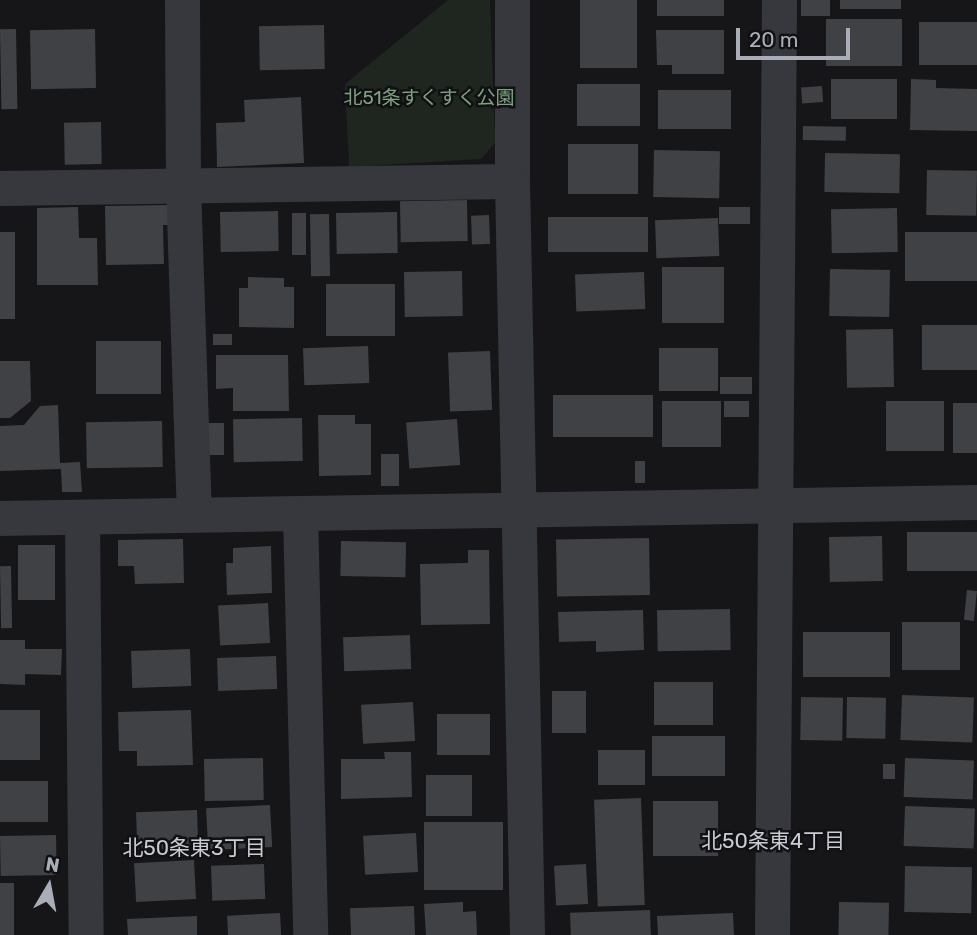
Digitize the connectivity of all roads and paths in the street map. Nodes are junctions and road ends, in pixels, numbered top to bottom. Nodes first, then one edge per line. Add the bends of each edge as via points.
1 (182, 0) edge
2 (512, 0) edge
3 (779, 0) edge
4 (512, 181) junction
5 (183, 185) junction
6 (0, 188) edge
7 (977, 502) edge
8 (773, 505) junction
9 (519, 509) junction
10 (194, 514) junction
11 (300, 514) junction
12 (82, 517) junction
13 (0, 518) edge
14 (86, 935) edge
15 (310, 935) edge
16 (527, 935) edge
17 (772, 935) edge

1 - 5 street
2 - 4 street
3 - 8 street
4 - 5 street
4 - 9 street
5 - 6 street
5 - 10 street
7 - 8 street
8 - 9 street
8 - 17 street
9 - 11 street
9 - 16 street
10 - 11 street
10 - 12 street
11 - 15 street
12 - 13 street
12 - 14 street

